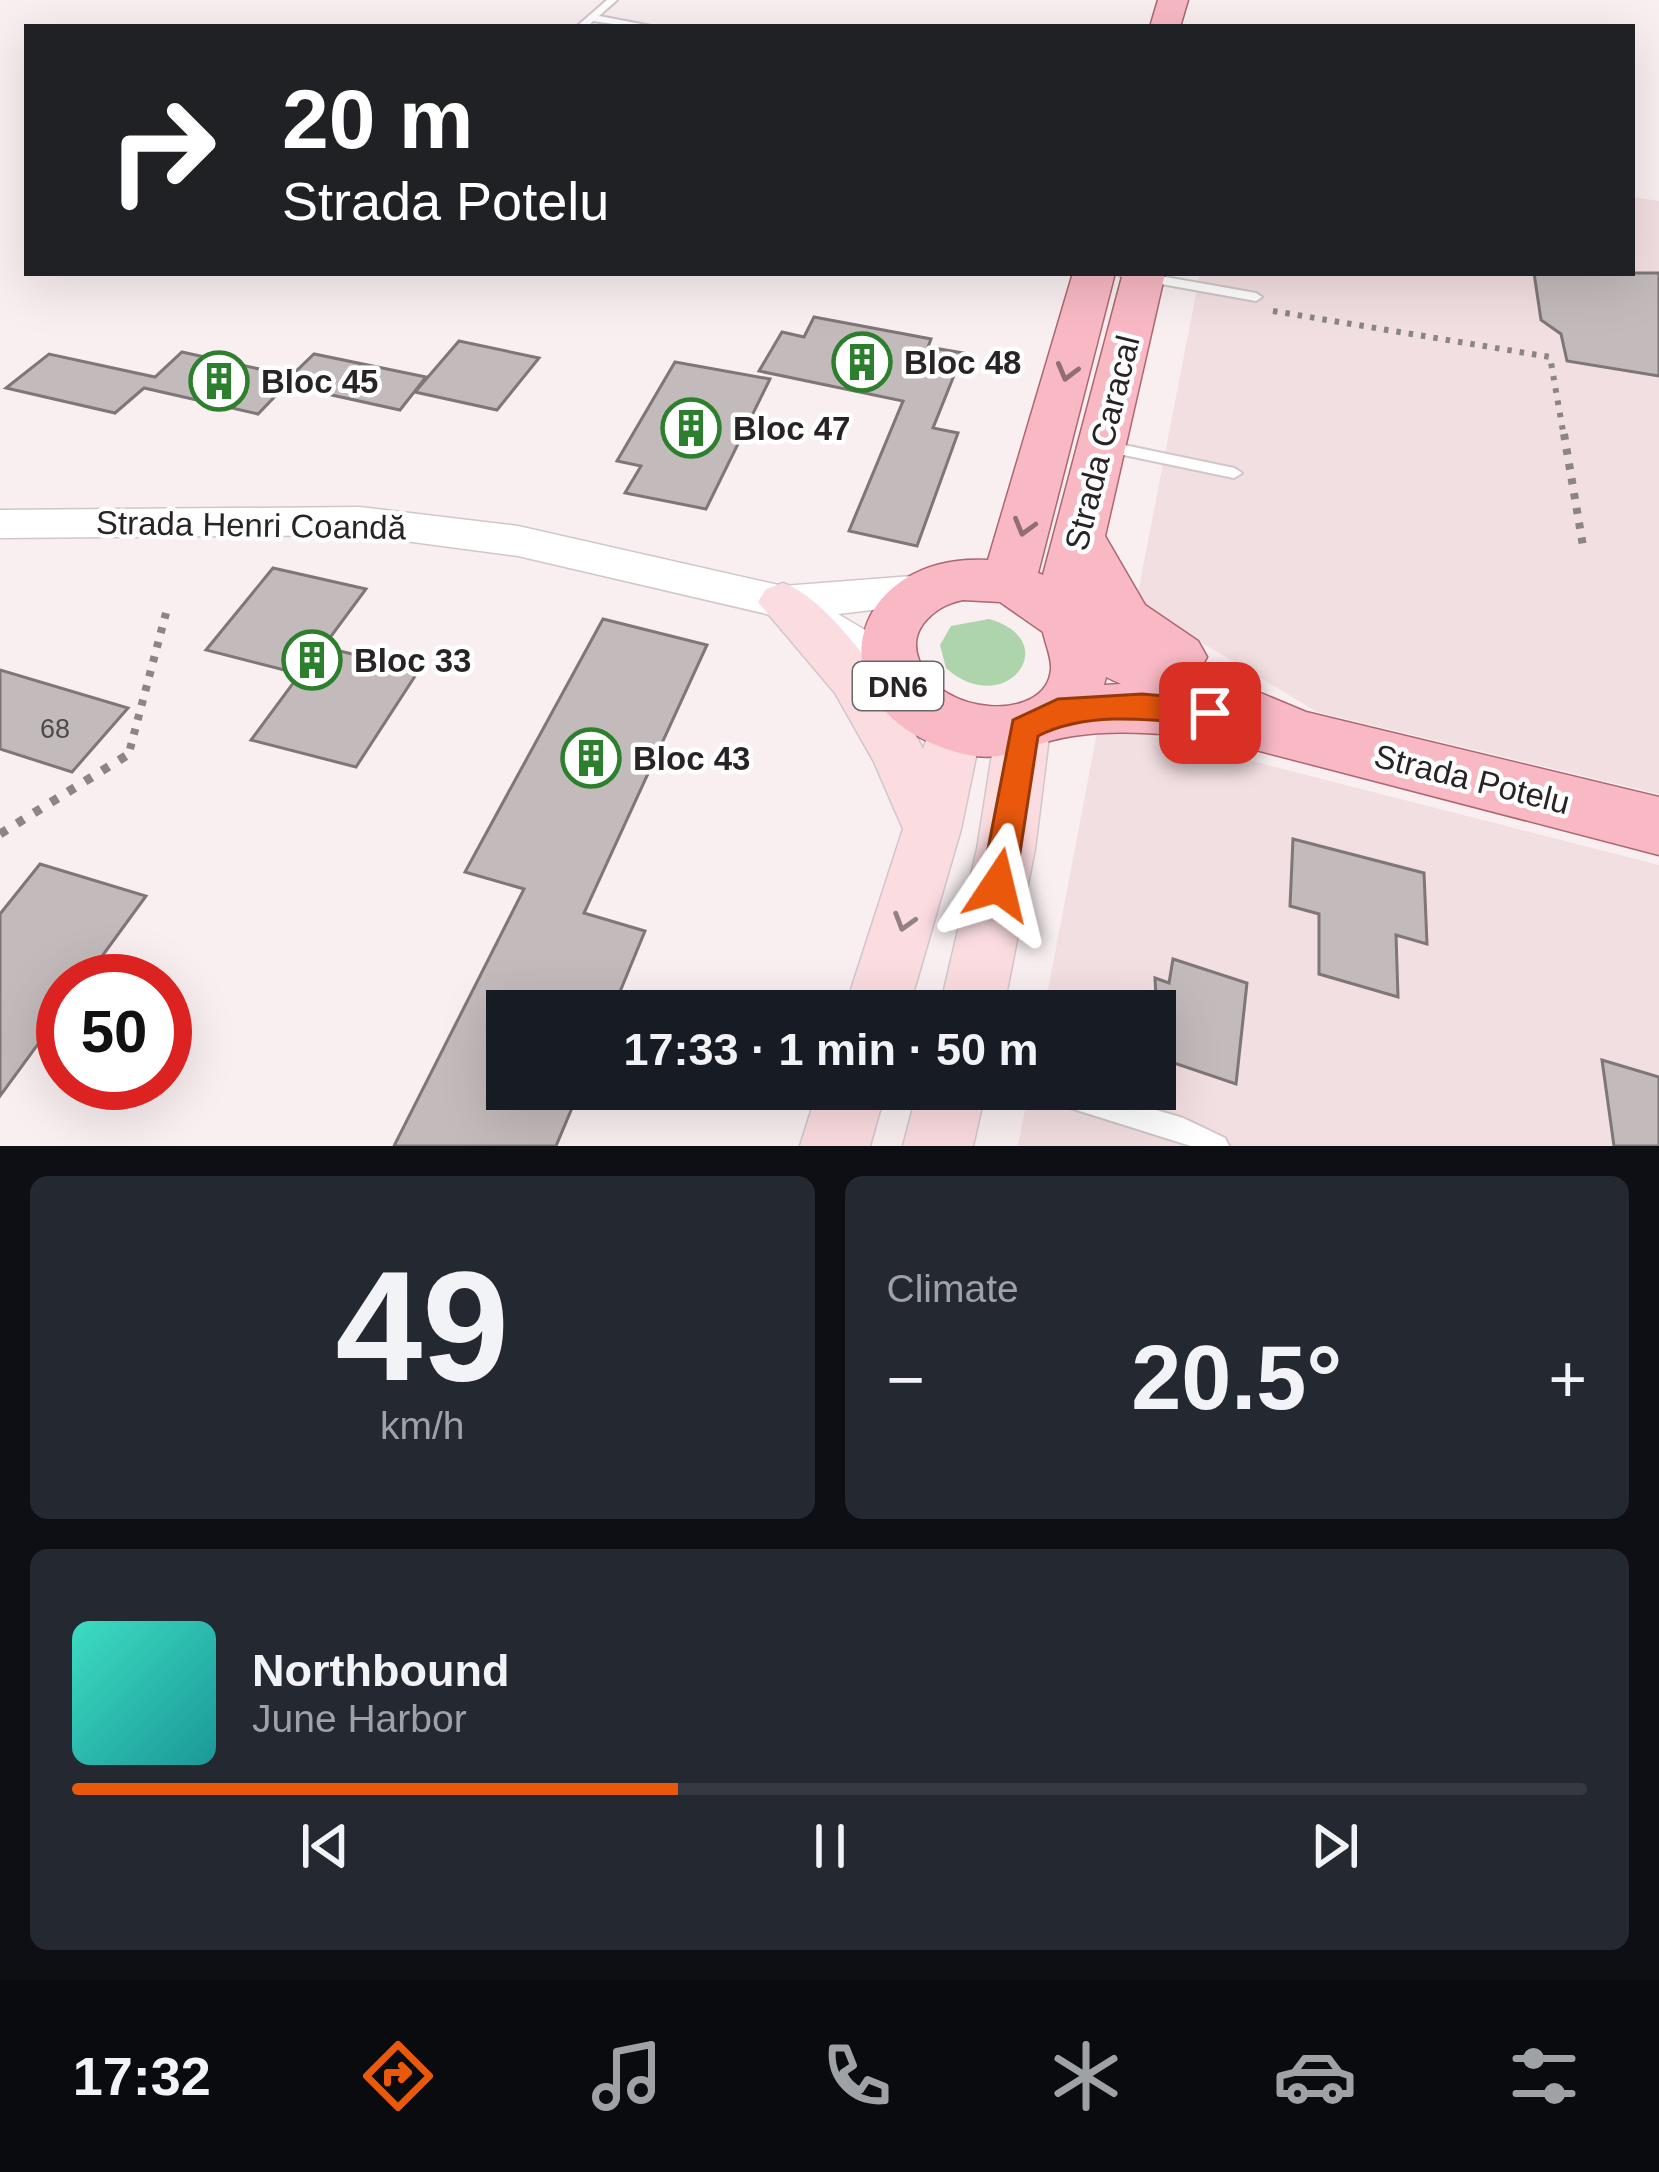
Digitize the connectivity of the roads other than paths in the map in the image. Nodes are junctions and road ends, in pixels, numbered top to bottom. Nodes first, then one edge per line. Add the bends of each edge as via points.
1 (612, 0) edge
2 (592, 18) junction
3 (585, 24) edge
4 (632, 24) edge
5 (1125, 276) edge
6 (1126, 276) edge
7 (1135, 276) edge
8 (1255, 303) road end
9 (1101, 445) junction
10 (1234, 472) dead end
11 (0, 524) edge
12 (1079, 536) junction
13 (1008, 584) junction
14 (925, 591) junction
15 (783, 602) junction
16 (1065, 620) junction
17 (889, 666) junction
18 (1041, 720) junction
19 (955, 728) junction
20 (1304, 735) junction
21 (1659, 826) edge
22 (932, 829) junction
23 (882, 990) edge
24 (976, 990) edge
25 (846, 1110) edge
26 (947, 1110) edge
27 (1117, 1110) edge
28 (835, 1146) edge
29 (938, 1146) edge
30 (1217, 1146) edge

1 - 2 lane
2 - 3 lane
2 - 4 lane
5 -> 13 main road, Strada Caracal
6 - 9 main road, Strada Caracal
7 - 8 lane
9 - 10 lane
9 - 12 main road, Strada Caracal
11 - 15 street, Strada Henri Coandă via 360,521 518,541
12 - 16 main road, Strada Caracal
12 - 20 main road via 1110,600 1139,634
13 - 14 main road via 964,580
13 - 16 main road
14 - 15 street, Strada Henri Coandă
14 - 17 main road, DN6 via 892,623
15 - 17 street, Strada Henri Coandă
15 - 22 main road via 853,678
16 - 18 main road via 1078,643 1079,680
16 - 20 main road, Strada Potelu via 1136,664
17 - 19 main road, DN6 via 912,703
18 - 19 main road, DN6 via 990,734
18 - 20 main road, Strada Potelu via 1142,707
18 - 24 main road
19 - 22 main road, DN6
20 - 21 main road, Strada Potelu
22 -> 23 main road, DN6
25 - 28 main road
26 - 29 main road
27 - 30 lane

